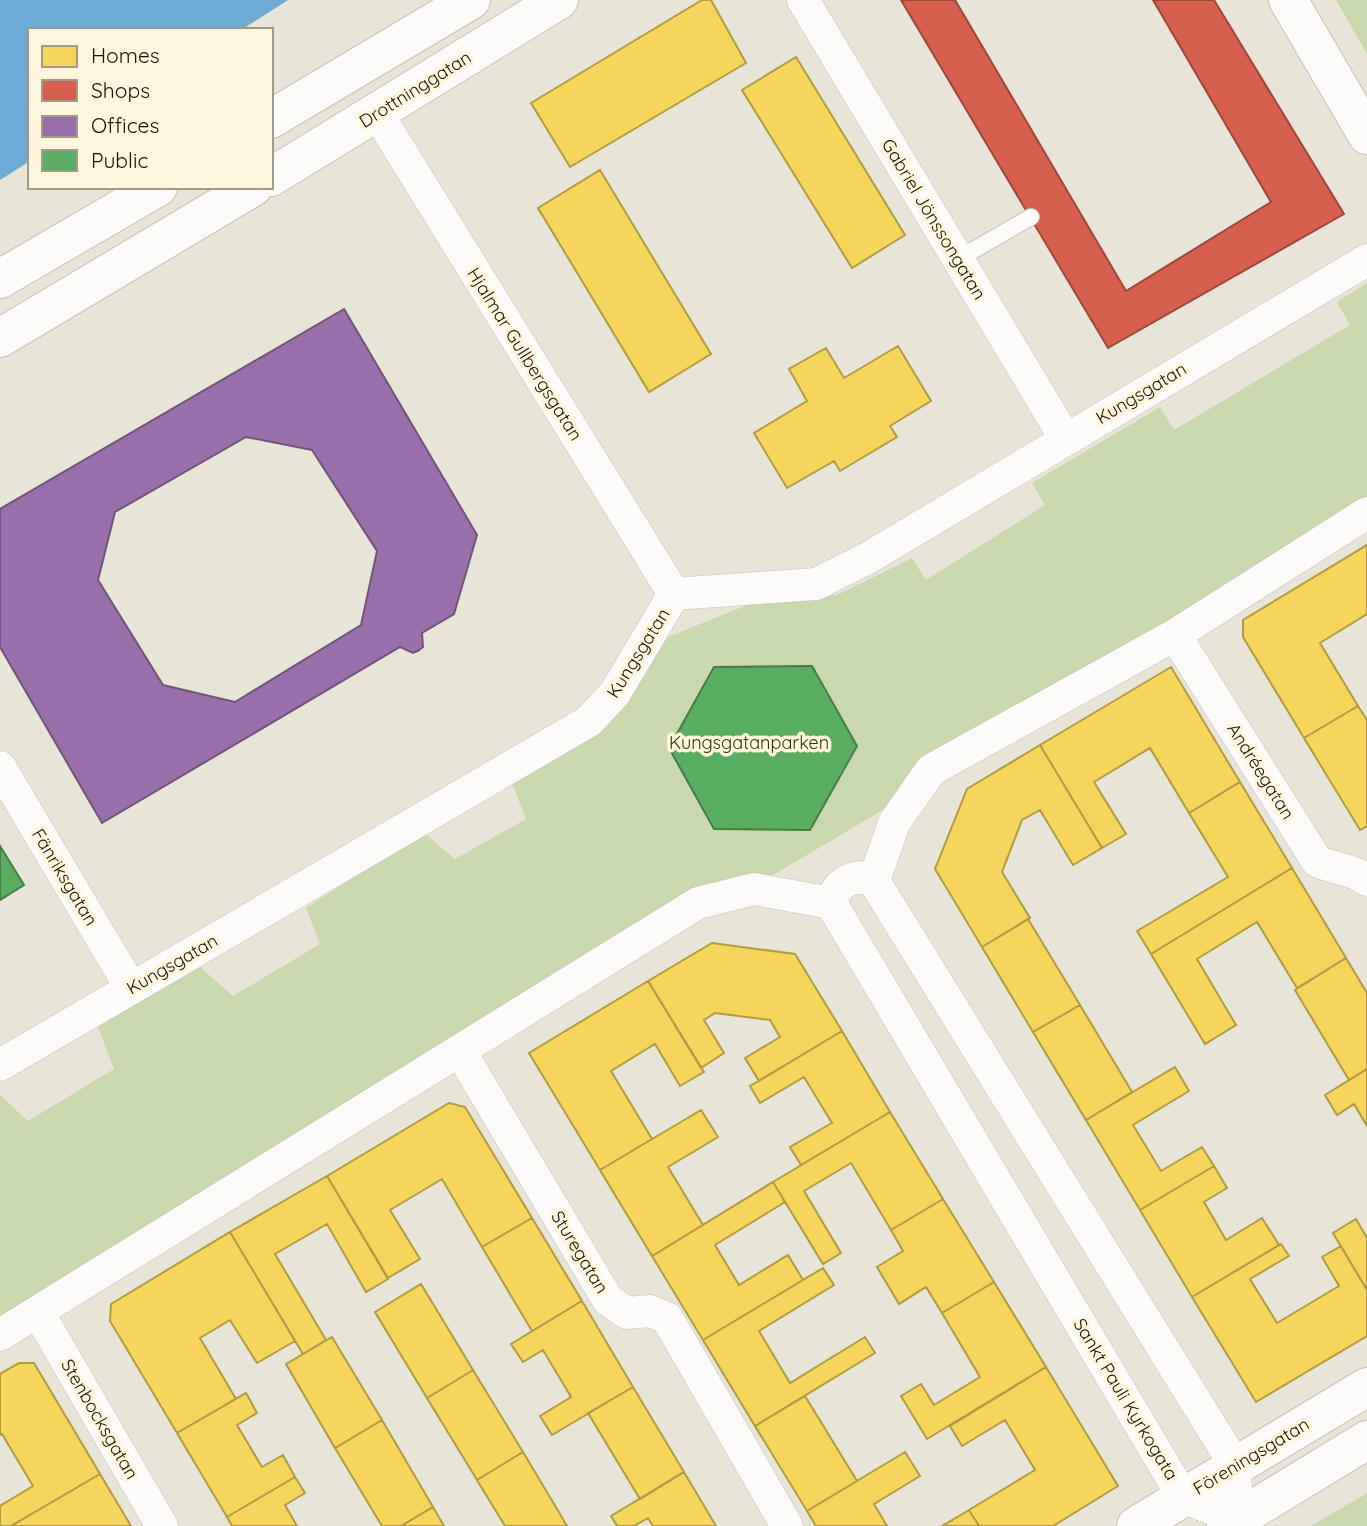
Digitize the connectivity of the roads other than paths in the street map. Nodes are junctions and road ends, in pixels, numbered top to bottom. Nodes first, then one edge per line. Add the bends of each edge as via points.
1 (471, 0) edge
2 (559, 0) edge
3 (803, 0) edge
4 (1288, 0) edge
5 (377, 113) junction
6 (273, 118) edge
7 (1367, 135) edge
8 (273, 176) edge
9 (155, 189) edge
10 (250, 189) edge
11 (1031, 217) dead end
12 (958, 259) junction
13 (1367, 260) edge
14 (0, 279) edge
15 (0, 338) edge
16 (1065, 438) junction
17 (1367, 513) edge
18 (674, 594) junction
19 (1175, 635) junction
20 (0, 767) edge
21 (1367, 880) edge
22 (874, 881) junction
23 (831, 903) junction
24 (131, 988) junction
25 (460, 1051) junction
26 (0, 1065) edge
27 (37, 1312) junction
28 (0, 1335) edge
29 (1367, 1387) edge
30 (1367, 1440) edge
31 (1235, 1465) junction
32 (1183, 1497) junction
33 (1232, 1523) edge
34 (162, 1526) edge
35 (787, 1526) edge
36 (1136, 1526) edge

1 - 6 main road
2 - 5 main road, Drottninggatan
3 - 12 street, Gabriel Jönssongatan
4 - 7 main road
5 - 8 main road, Drottninggatan
5 - 18 street, Hjalmar Gullbergsgatan
9 - 14 main road
10 - 15 main road
11 - 12 lane
12 - 16 street, Gabriel Jönssongatan
13 - 16 street, Kungsgatan
16 - 18 street, Kungsgatan via 868,558 816,584
17 - 19 street
18 - 24 street, Kungsgatan via 615,693 589,721
19 - 21 street, Andréegatan via 1317,861
19 - 22 street via 931,770 894,823
20 - 24 street, Fänriksgatan
22 - 23 street via 846,879
22 - 31 street
23 - 25 street via 754,889 698,903
23 - 32 street, Sankt Pauli Kyrkogata
24 - 26 street, Kungsgatan
25 - 27 street
25 - 35 street, Sturegatan via 608,1300 627,1313 650,1311 667,1318
27 - 28 street
27 - 34 street, Stenbocksgatan
29 - 31 main road, Föreningsgatan
30 - 33 main road
31 - 32 main road, Föreningsgatan
31 - 33 street
32 - 33 street, Sankt Pauli Kyrkogata
32 - 36 main road, Föreningsgatan

